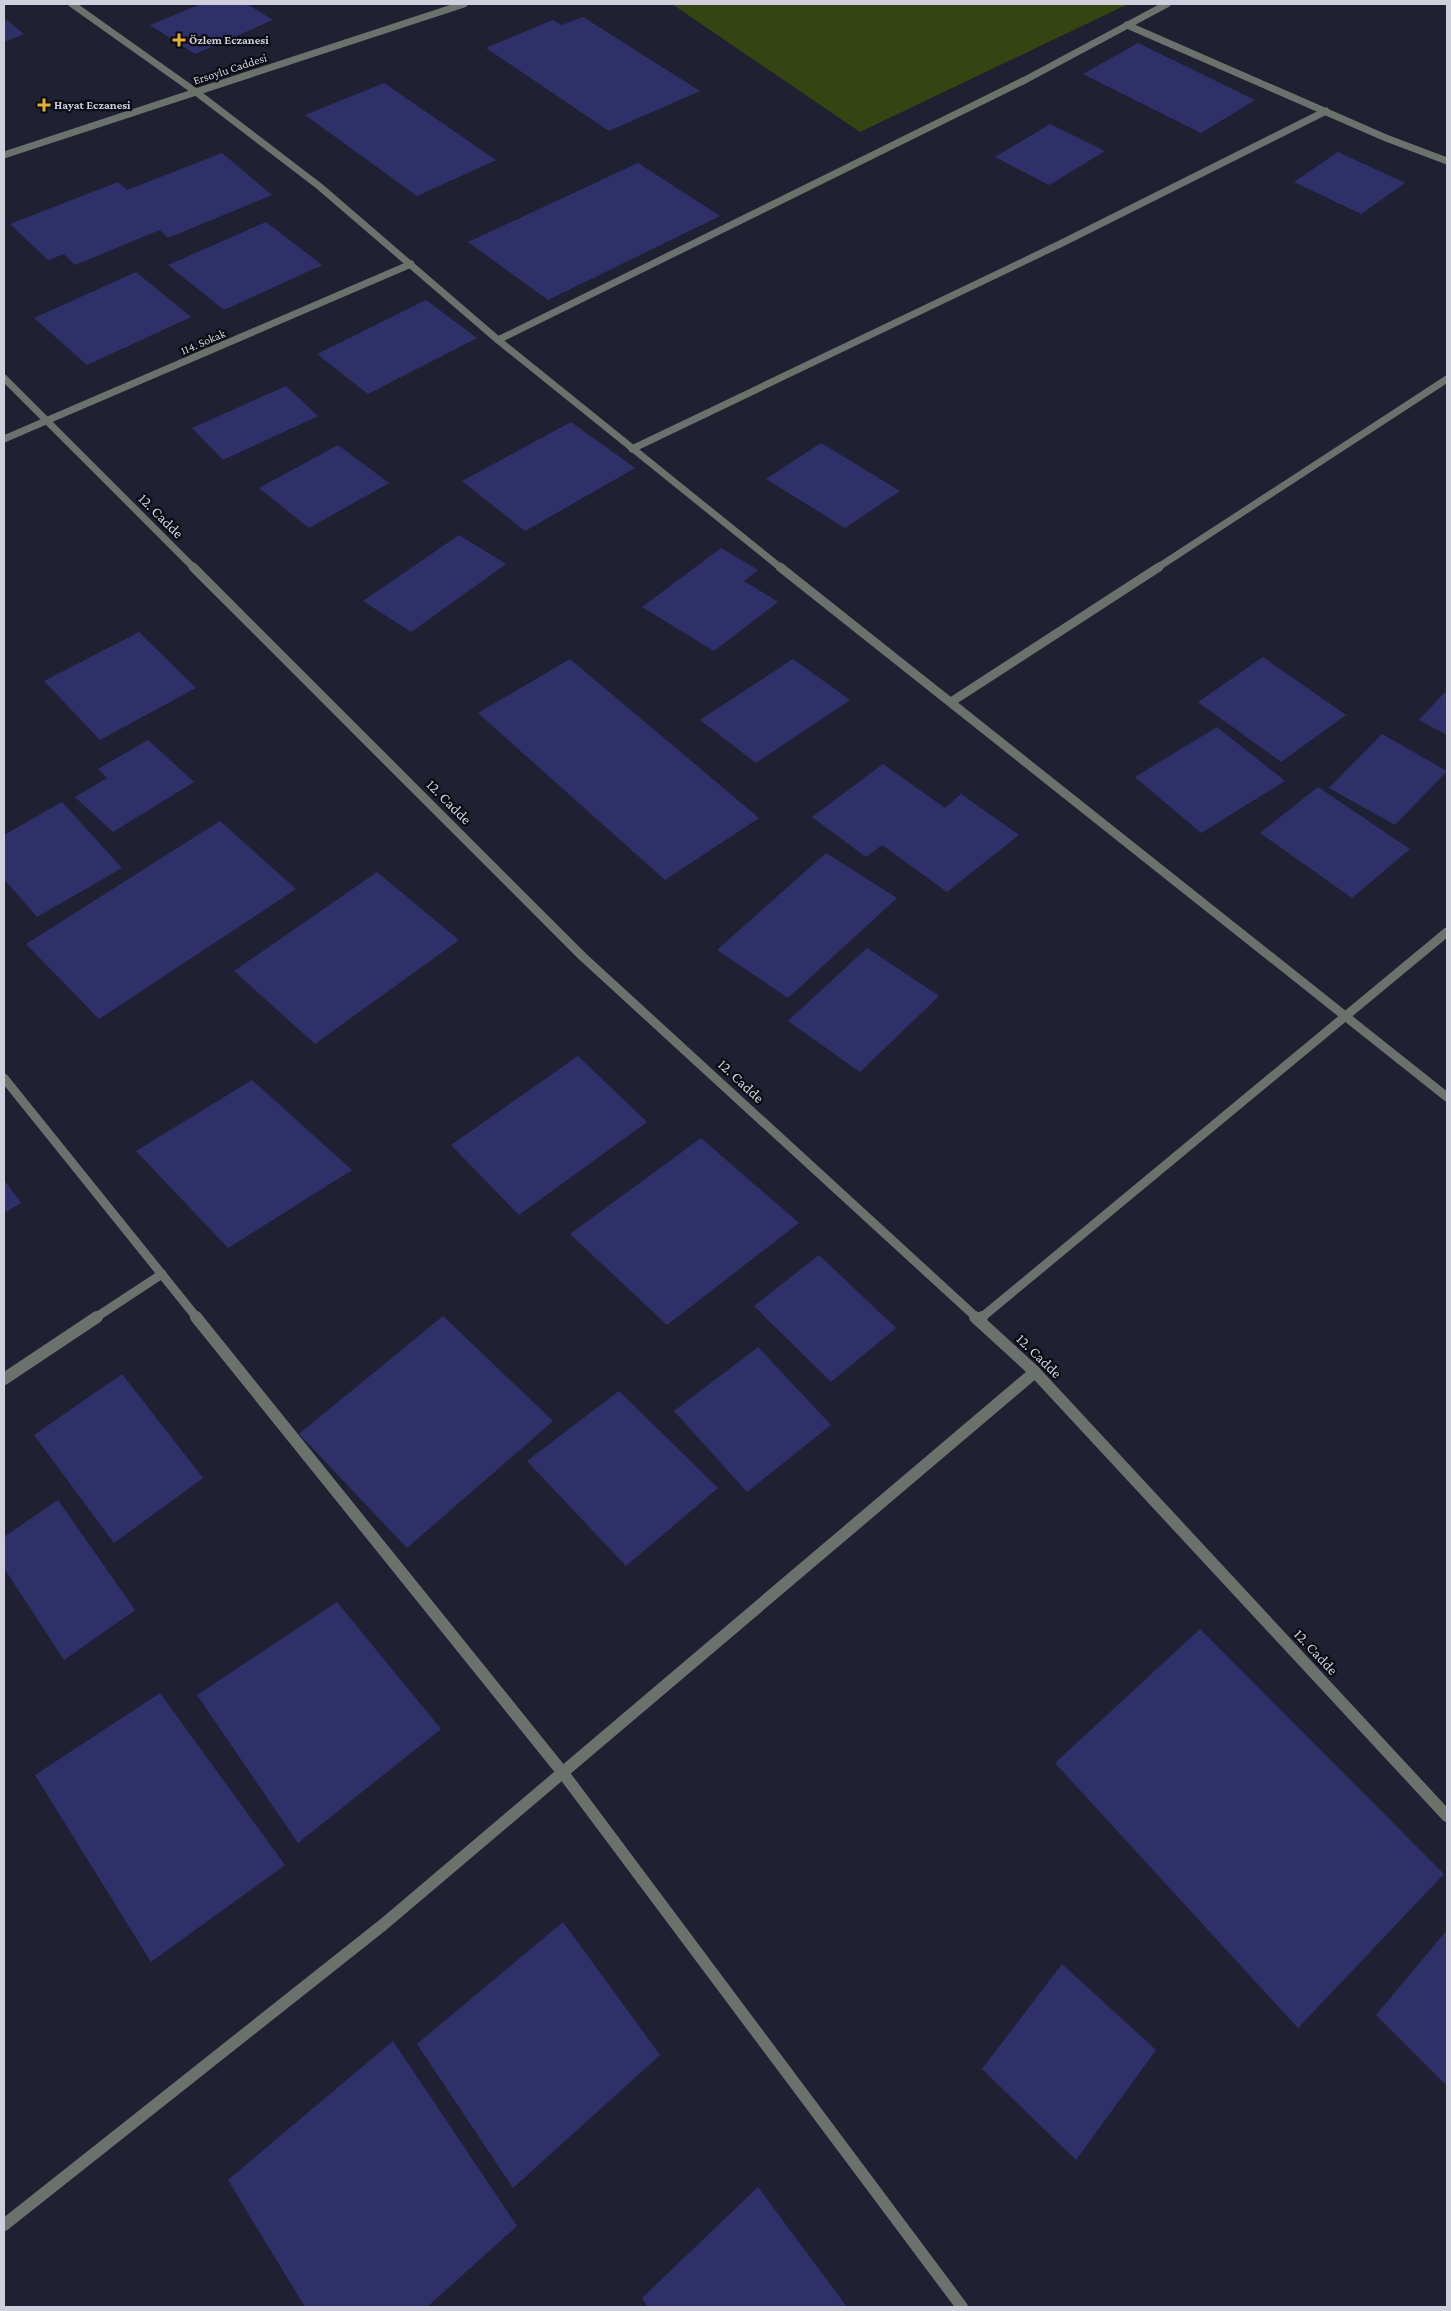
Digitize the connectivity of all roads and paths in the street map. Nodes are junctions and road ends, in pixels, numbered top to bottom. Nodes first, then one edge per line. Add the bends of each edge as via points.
1 (72, 4) edge
2 (464, 4) edge
3 (1167, 4) edge
4 (1127, 25) junction
5 (196, 92) junction
6 (1326, 111) junction
7 (4, 155) edge
8 (1447, 161) edge
9 (411, 264) junction
10 (498, 340) junction
11 (4, 378) edge
12 (1447, 379) edge
13 (45, 422) junction
14 (4, 439) edge
15 (632, 449) junction
16 (951, 702) junction
17 (1447, 932) edge
18 (1347, 1016) junction
19 (4, 1078) edge
20 (1447, 1097) edge
21 (162, 1274) junction
22 (979, 1320) junction
23 (1035, 1372) junction
24 (4, 1378) edge
25 (563, 1773) junction
26 (1447, 1816) edge
27 (4, 2225) edge
28 (962, 2307) edge

1 - 5 street
2 - 5 street, Ersoylu Caddesi
3 - 4 street
4 - 6 street
4 - 10 street via 1025,80
5 - 7 street, Ersoylu Caddesi
5 - 9 street via 319,186
6 - 8 street
6 - 15 street via 1062,243
9 - 10 street
9 - 13 street, 114. Sokak
10 - 15 street
11 - 13 street, 12. Cadde
12 - 16 street
13 - 14 street, 114. Sokak
13 - 22 street, 12. Cadde via 582,956
15 - 16 street
16 - 18 street
17 - 18 street
18 - 20 street
18 - 22 street
19 - 21 street
21 - 24 street
21 - 25 street
22 - 23 street, 12. Cadde
23 - 25 street
23 - 26 street, 12. Cadde
25 - 27 street via 384,1924
25 - 28 street

